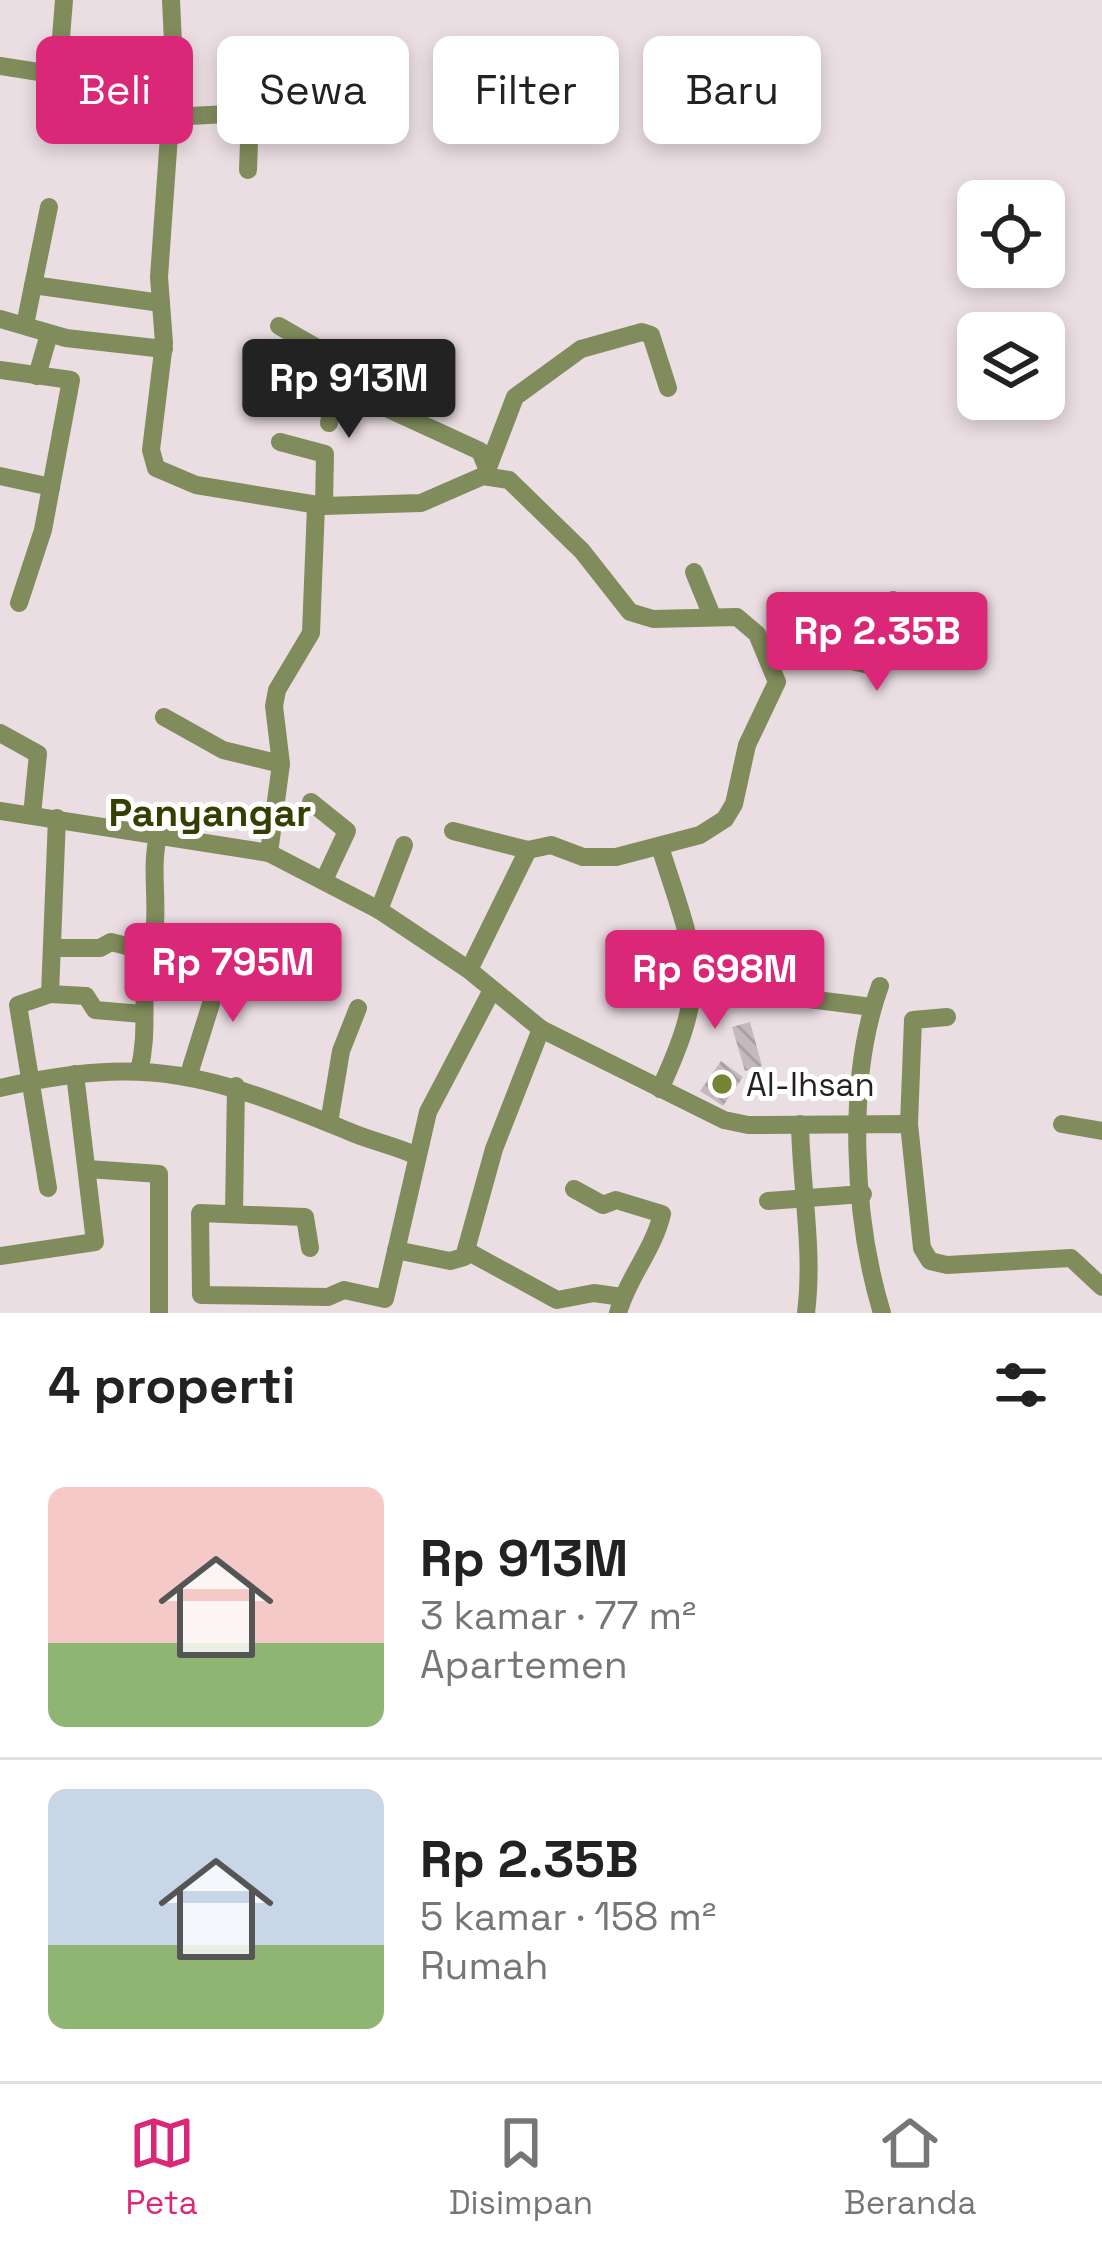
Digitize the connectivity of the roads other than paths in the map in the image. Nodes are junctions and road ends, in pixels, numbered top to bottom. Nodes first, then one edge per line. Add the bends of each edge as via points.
1 (64, 0) edge
2 (170, 0) edge
3 (61, 36) edge
4 (170, 36) edge
5 (0, 66) edge
6 (36, 72) edge
7 (193, 116) edge
8 (170, 144) edge
9 (248, 170) dead end
10 (49, 207) dead end
11 (33, 285) junction
12 (161, 303) junction
13 (0, 319) edge
14 (25, 325) junction
15 (279, 326) dead end
16 (50, 334) junction
17 (164, 349) junction
18 (0, 370) edge
19 (37, 376) junction
20 (265, 382) dead end
21 (668, 388) dead end
22 (333, 407) junction
23 (280, 442) dead end
24 (486, 471) junction
25 (0, 476) edge
26 (51, 487) junction
27 (320, 506) junction
28 (694, 572) dead end
29 (892, 600) dead end
30 (19, 603) dead end
31 (712, 616) junction
32 (765, 648) junction
33 (164, 717) dead end
34 (0, 733) edge
35 (281, 764) junction
36 (311, 802) dead end
37 (0, 811) edge
38 (32, 815) junction
39 (57, 818) junction
40 (452, 831) dead end
41 (158, 836) junction
42 (404, 845) dead end
43 (660, 848) junction
44 (528, 850) junction
45 (269, 854) junction
46 (326, 878) junction
47 (379, 910) junction
48 (55, 948) junction
49 (150, 952) junction
50 (225, 959) dead end
51 (469, 970) junction
52 (880, 986) dead end
53 (697, 988) junction
54 (492, 990) junction
55 (50, 994) junction
56 (872, 1007) junction
57 (358, 1008) dead end
58 (142, 1014) junction
59 (947, 1017) dead end
60 (541, 1029) junction
61 (139, 1071) junction
62 (75, 1074) junction
63 (189, 1074) junction
64 (30, 1081) junction
65 (236, 1086) junction
66 (0, 1088) edge
67 (660, 1089) junction
68 (859, 1123) junction
69 (329, 1124) junction
70 (800, 1124) junction
71 (909, 1124) junction
72 (1062, 1124) dead end
73 (1102, 1131) edge
74 (417, 1156) junction
75 (88, 1169) junction
76 (48, 1188) dead end
77 (574, 1189) dead end
78 (863, 1194) junction
79 (801, 1198) junction
80 (768, 1201) dead end
81 (234, 1214) junction
82 (310, 1248) dead end
83 (396, 1250) junction
84 (466, 1251) junction
85 (0, 1256) edge
86 (1102, 1287) edge
87 (201, 1295) junction
88 (159, 1304) edge
89 (620, 1305) edge
90 (806, 1313) edge
91 (882, 1313) edge

1 - 3 street
2 - 4 street
5 - 6 street
7 - 9 street via 257,113
8 - 12 street
10 - 11 street
11 - 12 street
11 - 14 street
12 - 17 street
13 - 14 street
14 - 16 street
15 - 22 street via 321,350
16 - 17 street
16 - 19 street
17 - 27 street via 151,450 156,468 196,485
18 - 19 street
19 - 26 street via 71,380
20 - 22 street
21 - 24 street via 651,335 581,349 515,397
22 - 24 street via 345,389 472,447
23 - 27 street via 325,454
24 - 27 street via 421,503
24 - 31 street via 521,487 630,612
25 - 26 street
26 - 30 street
27 - 35 street via 311,633 274,706
28 - 31 street
29 - 32 street via 878,667
31 - 32 street via 737,616
32 - 43 street via 777,682 746,745 734,803 716,826
33 - 35 street via 223,750
34 - 38 street via 38,754
35 - 45 street
36 - 46 street via 347,831
37 - 38 street
38 - 39 street
39 - 41 street
39 - 48 street
40 - 44 street
41 - 45 street
41 - 49 street
42 - 47 street
43 - 44 street via 596,859 551,845
43 - 53 street
44 - 51 street
45 - 46 street
46 - 47 street
47 - 51 street
48 - 49 street via 111,942
48 - 55 street
49 - 58 street
50 - 63 street
51 - 54 street
52 - 56 street
53 - 56 street via 724,1000 753,992
53 - 67 street
54 - 60 street
54 - 74 street via 444,1076
55 - 58 street via 86,996 94,1010
55 - 64 street via 18,1003
56 - 68 street
57 - 69 street
58 - 61 street via 149,1027
59 - 71 street via 913,1020
60 - 67 street
60 - 84 street via 494,1149
61 - 62 street
61 - 63 street
62 - 64 street
62 - 75 street
63 - 65 street
64 - 66 street
64 - 76 street
65 - 69 street
65 - 81 street
67 - 70 street via 735,1124
68 - 70 street
68 - 71 street
68 - 78 street
69 - 74 street
70 - 79 street
71 - 86 street via 930,1261 1071,1258
72 - 73 street
74 - 83 street
75 - 85 street via 93,1245
75 - 88 street via 159,1174
77 - 89 street via 602,1205 616,1200 662,1214 647,1261
78 - 79 street
78 - 91 street
79 - 80 street
79 - 90 street via 811,1262
81 - 82 street via 305,1216
81 - 87 street via 198,1216
83 - 84 street via 450,1261
83 - 87 street via 383,1300 344,1290 328,1298
84 - 89 street via 557,1300 594,1293
87 - 88 street

